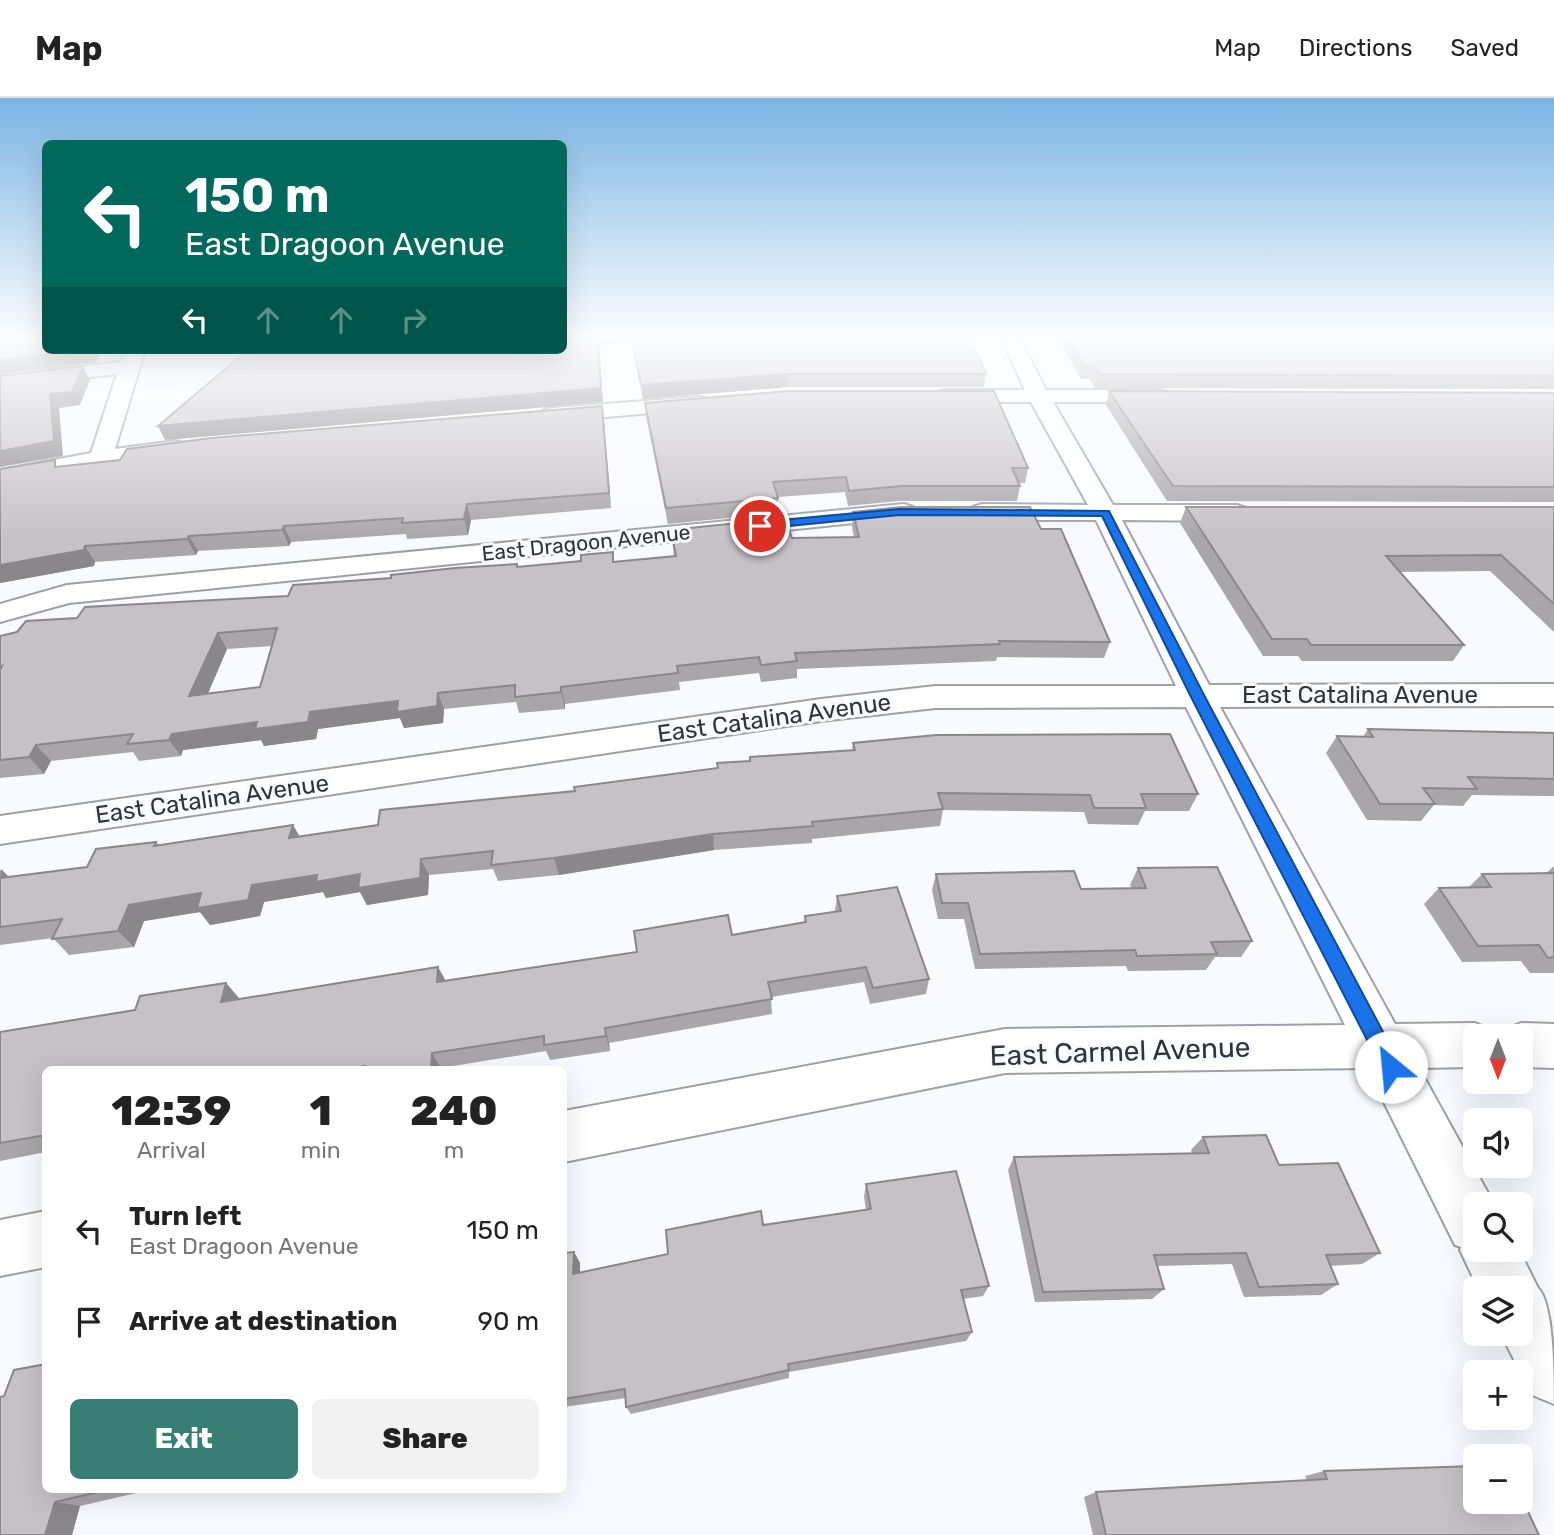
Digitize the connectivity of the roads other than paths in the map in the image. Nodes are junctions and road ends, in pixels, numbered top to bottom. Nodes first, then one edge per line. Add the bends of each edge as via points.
1 (117, 406) edge
2 (657, 406) edge
3 (1044, 406) edge
4 (524, 417) edge
5 (192, 446) edge
6 (101, 458) junction
7 (0, 477) edge
8 (927, 512) edge
9 (954, 512) edge
10 (1105, 513) junction
11 (1269, 513) edge
12 (0, 613) edge
13 (1197, 695) junction
14 (1554, 695) edge
15 (0, 830) edge
16 (1379, 1044) junction
17 (1463, 1045) edge
18 (1533, 1045) edge
19 (1554, 1046) edge
20 (567, 1137) edge
21 (1463, 1202) edge
22 (42, 1240) edge
23 (0, 1248) edge
24 (1533, 1334) edge
25 (1554, 1373) edge

1 - 6 street
2 - 4 street
3 - 10 street
5 - 6 street
6 - 7 street
8 - 12 street, East Dragoon Avenue via 67,594
9 - 10 street
10 - 11 street
10 - 13 street
13 - 14 street, East Catalina Avenue
13 - 15 street, East Catalina Avenue via 922,698
13 - 16 street
16 - 17 street, East Carmel Avenue
16 - 20 street, East Carmel Avenue via 1005,1051
16 - 21 street
18 - 19 street
22 - 23 street
24 - 25 street

